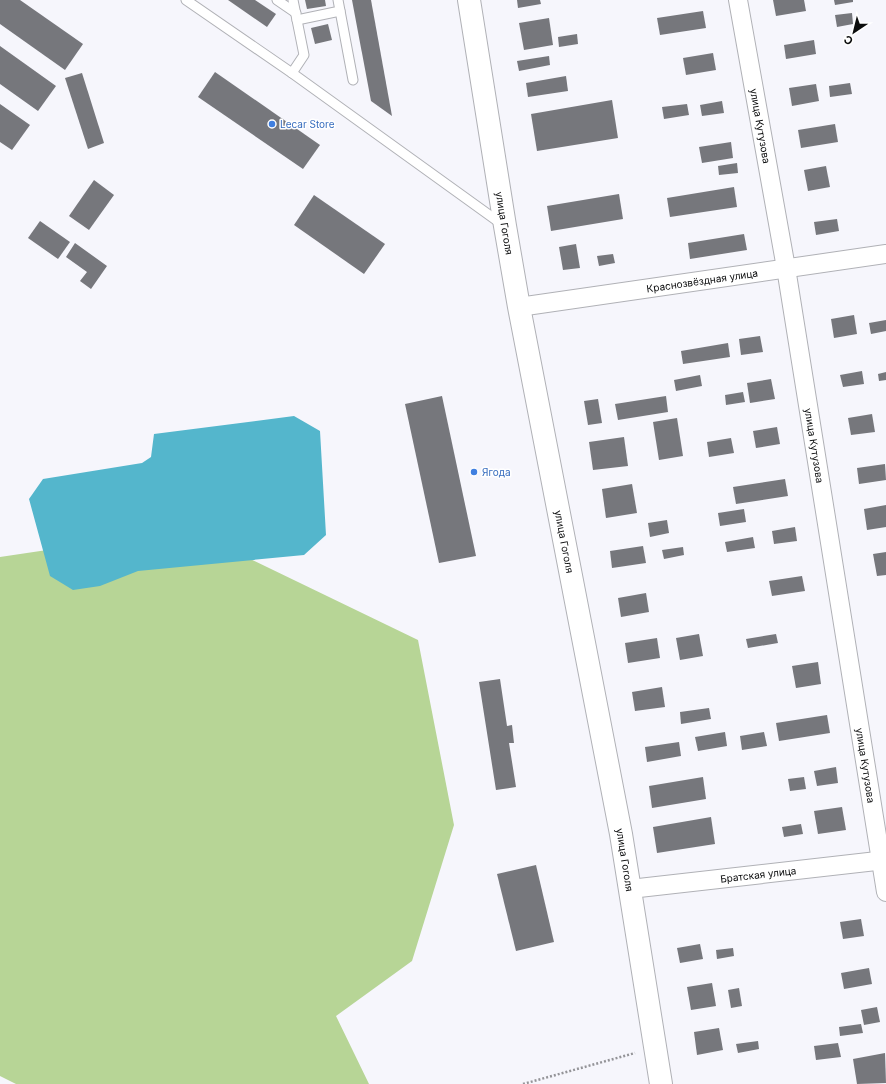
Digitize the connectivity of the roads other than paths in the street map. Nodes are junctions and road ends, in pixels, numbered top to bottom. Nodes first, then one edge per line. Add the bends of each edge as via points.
1 (186, 0) edge
2 (277, 0) edge
3 (293, 0) edge
4 (338, 0) edge
5 (469, 0) edge
6 (738, 0) edge
7 (340, 11) junction
8 (296, 17) junction
9 (292, 73) junction
10 (353, 80) dead end
11 (504, 226) junction
12 (886, 254) edge
13 (786, 268) junction
14 (519, 306) junction
15 (883, 860) edge
16 (630, 889) junction
17 (886, 892) edge
18 (661, 1084) edge

1 - 9 lane
2 - 8 lane
3 - 8 lane
4 - 7 lane
5 - 11 main road, улица Гоголя
6 - 13 street, улица Кутузова
7 - 8 lane
7 - 10 lane
8 - 9 lane via 304,55
9 - 11 lane
11 - 14 main road, улица Гоголя
12 - 13 street, Краснозвёздная улица
13 - 14 street, Краснозвёздная улица
13 - 15 street, улица Кутузова
14 - 16 main road, улица Гоголя
15 - 16 street, Братская улица
15 - 17 street, улица Кутузова
16 - 18 main road, улица Гоголя

